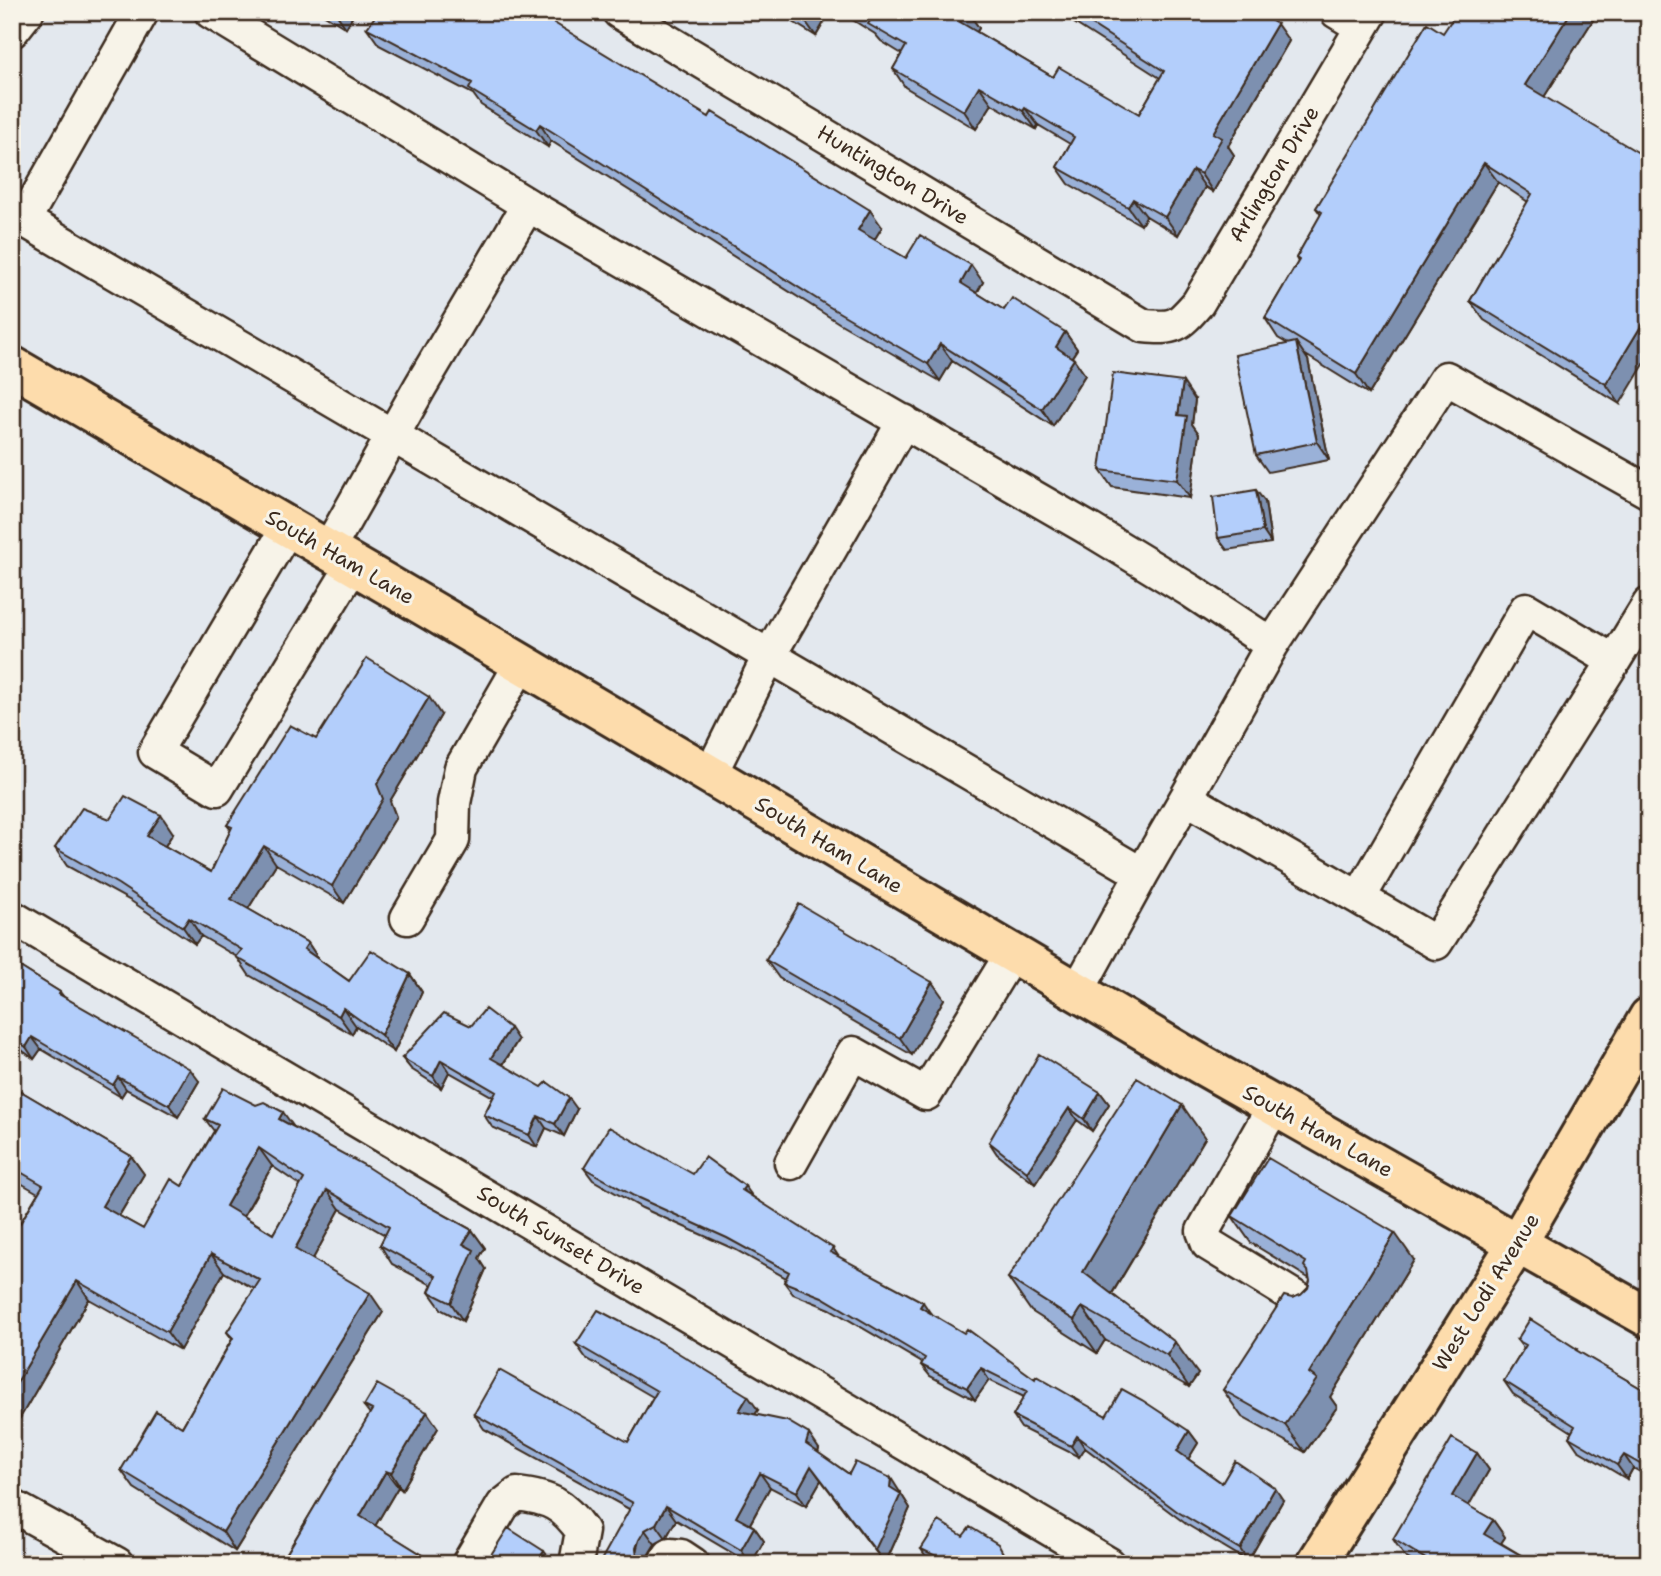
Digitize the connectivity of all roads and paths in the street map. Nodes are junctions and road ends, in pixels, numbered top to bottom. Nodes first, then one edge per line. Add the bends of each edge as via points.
1 (27, 12) edge
2 (142, 12) edge
3 (211, 12) edge
4 (619, 12) edge
5 (1357, 17) edge
6 (12, 31) edge
7 (528, 205) junction
8 (1169, 328) joint
9 (12, 366) edge
10 (904, 421) junction
11 (393, 435) junction
12 (1649, 492) edge
13 (288, 527) junction
14 (340, 558) junction
15 (1649, 604) edge
16 (1272, 645) junction
17 (769, 656) junction
18 (1614, 661) junction
19 (521, 664) junction
20 (710, 775) junction
21 (1186, 799) junction
22 (1142, 874) junction
23 (1359, 898) junction
24 (12, 917) edge
25 (407, 918) dead end
26 (1012, 953) junction
27 (1077, 992) junction
28 (1649, 1017) edge
29 (1275, 1107) junction
30 (790, 1163) dead end
31 (1518, 1242) junction
32 (1311, 1307) edge
33 (1649, 1318) edge
34 (12, 1506) edge
35 (117, 1564) edge
36 (468, 1564) edge
37 (576, 1564) edge
38 (664, 1564) edge
39 (693, 1564) edge
40 (1109, 1564) edge
41 (1316, 1564) edge

1 - 6 street
2 - 11 street via 24,220
3 - 7 street
4 - 8 street, Huntington Drive via 1144,326
5 - 8 street, Arlington Drive via 1198,303 1181,323
7 - 10 street
7 - 11 street
9 - 13 main road, South Ham Lane
10 - 16 street via 1191,591
10 - 17 street
11 - 14 street
11 - 17 street
12 - 16 street via 1446,378
13 - 14 main road, South Ham Lane
13 - 14 street via 155,752 217,789
14 - 19 main road, South Ham Lane
15 - 18 street
16 - 21 street
17 - 20 street
17 - 22 street
18 - 23 street via 1436,943
18 - 23 street via 1526,609
19 - 20 main road, South Ham Lane
19 - 25 street via 461,768 453,840
20 - 26 main road, South Ham Lane
21 - 22 street
21 - 23 street
22 - 27 street
24 - 40 street, South Sunset Drive
26 - 27 main road, South Ham Lane
26 - 30 street via 926,1094 853,1054
27 - 29 main road, South Ham Lane
28 - 31 main road, West Lodi Avenue
29 - 31 main road, South Ham Lane
29 - 32 street via 1203,1231 1208,1244
31 - 33 main road, South Ham Lane
31 - 41 main road, West Lodi Avenue
34 - 35 street
36 - 37 street via 503,1505 517,1494 544,1497 570,1514 582,1531
38 - 39 street via 670,1555

